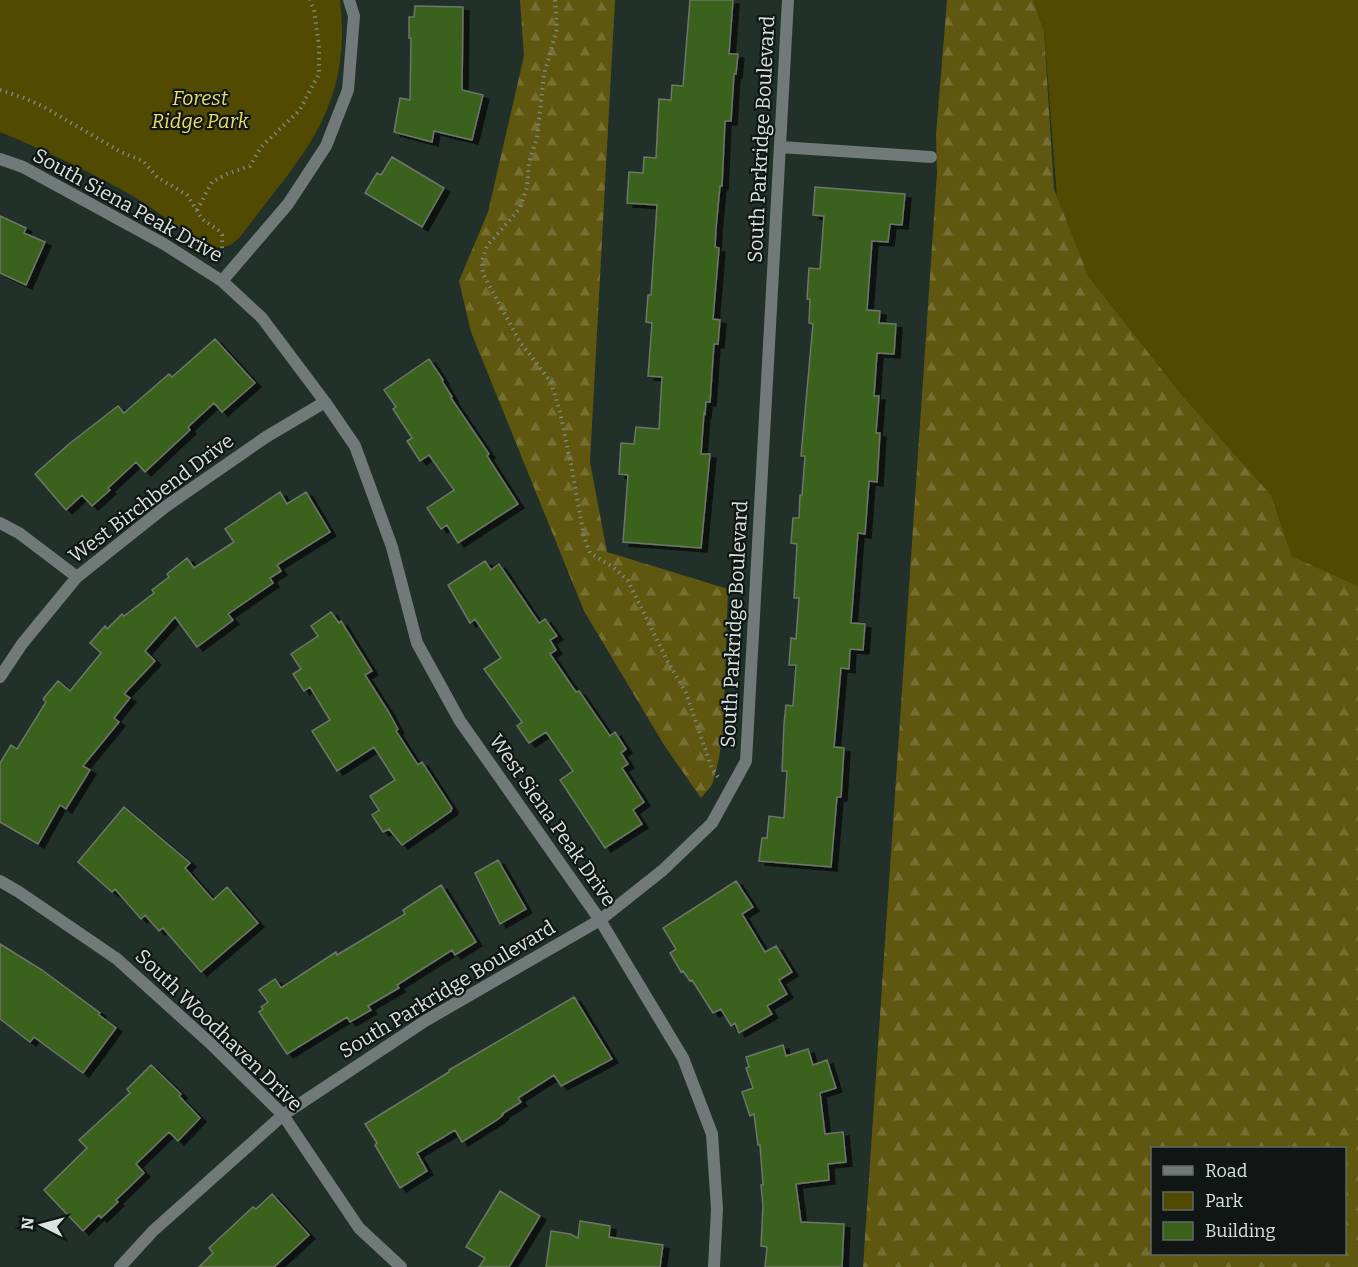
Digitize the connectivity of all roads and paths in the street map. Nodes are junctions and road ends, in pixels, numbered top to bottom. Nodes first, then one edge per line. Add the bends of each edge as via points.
1 (310, 0) edge
2 (349, 0) edge
3 (555, 0) edge
4 (788, 0) edge
5 (0, 90) edge
6 (780, 147) junction
7 (931, 158) dead end
8 (0, 159) edge
9 (197, 210) junction
10 (222, 281) junction
11 (325, 402) junction
12 (0, 523) edge
13 (77, 577) junction
14 (0, 677) edge
15 (729, 792) junction
16 (0, 882) edge
17 (600, 920) junction
18 (283, 1115) junction
19 (120, 1267) edge
20 (401, 1267) edge
21 (714, 1267) edge

1 - 9 path via 320,64 315,83 299,111 261,147 250,166 212,182
2 - 10 street via 354,16 348,90 326,146 288,204
3 - 15 path via 557,28 544,74 527,187 520,208 487,246 483,274 520,342 551,382 590,552 628,581 686,693 712,769
4 - 6 street, South Parkridge Boulevard
5 - 9 path via 44,107 120,152 143,161 156,177 187,195
6 - 7 street
6 - 15 street, South Parkridge Boulevard via 746,761
8 - 10 street, South Siena Peak Drive via 23,167 164,244
9 - 10 path via 202,219 222,234
10 - 11 street, South Siena Peak Drive via 262,318
11 - 13 street, West Birchbend Drive via 266,436 165,507
11 - 17 street, West Siena Peak Drive via 355,447 392,547 417,643 460,721
12 - 13 street
13 - 14 street, West Birchbend Drive
15 - 17 street, South Parkridge Boulevard via 712,823 663,870
16 - 18 street, South Woodhaven Drive via 117,958
17 - 18 street, South Parkridge Boulevard via 425,1021
17 - 21 street, West Siena Peak Drive via 683,1059 712,1134 717,1209
18 - 19 street, South Parkridge Boulevard via 153,1231
18 - 20 street, South Woodhaven Drive via 359,1228

